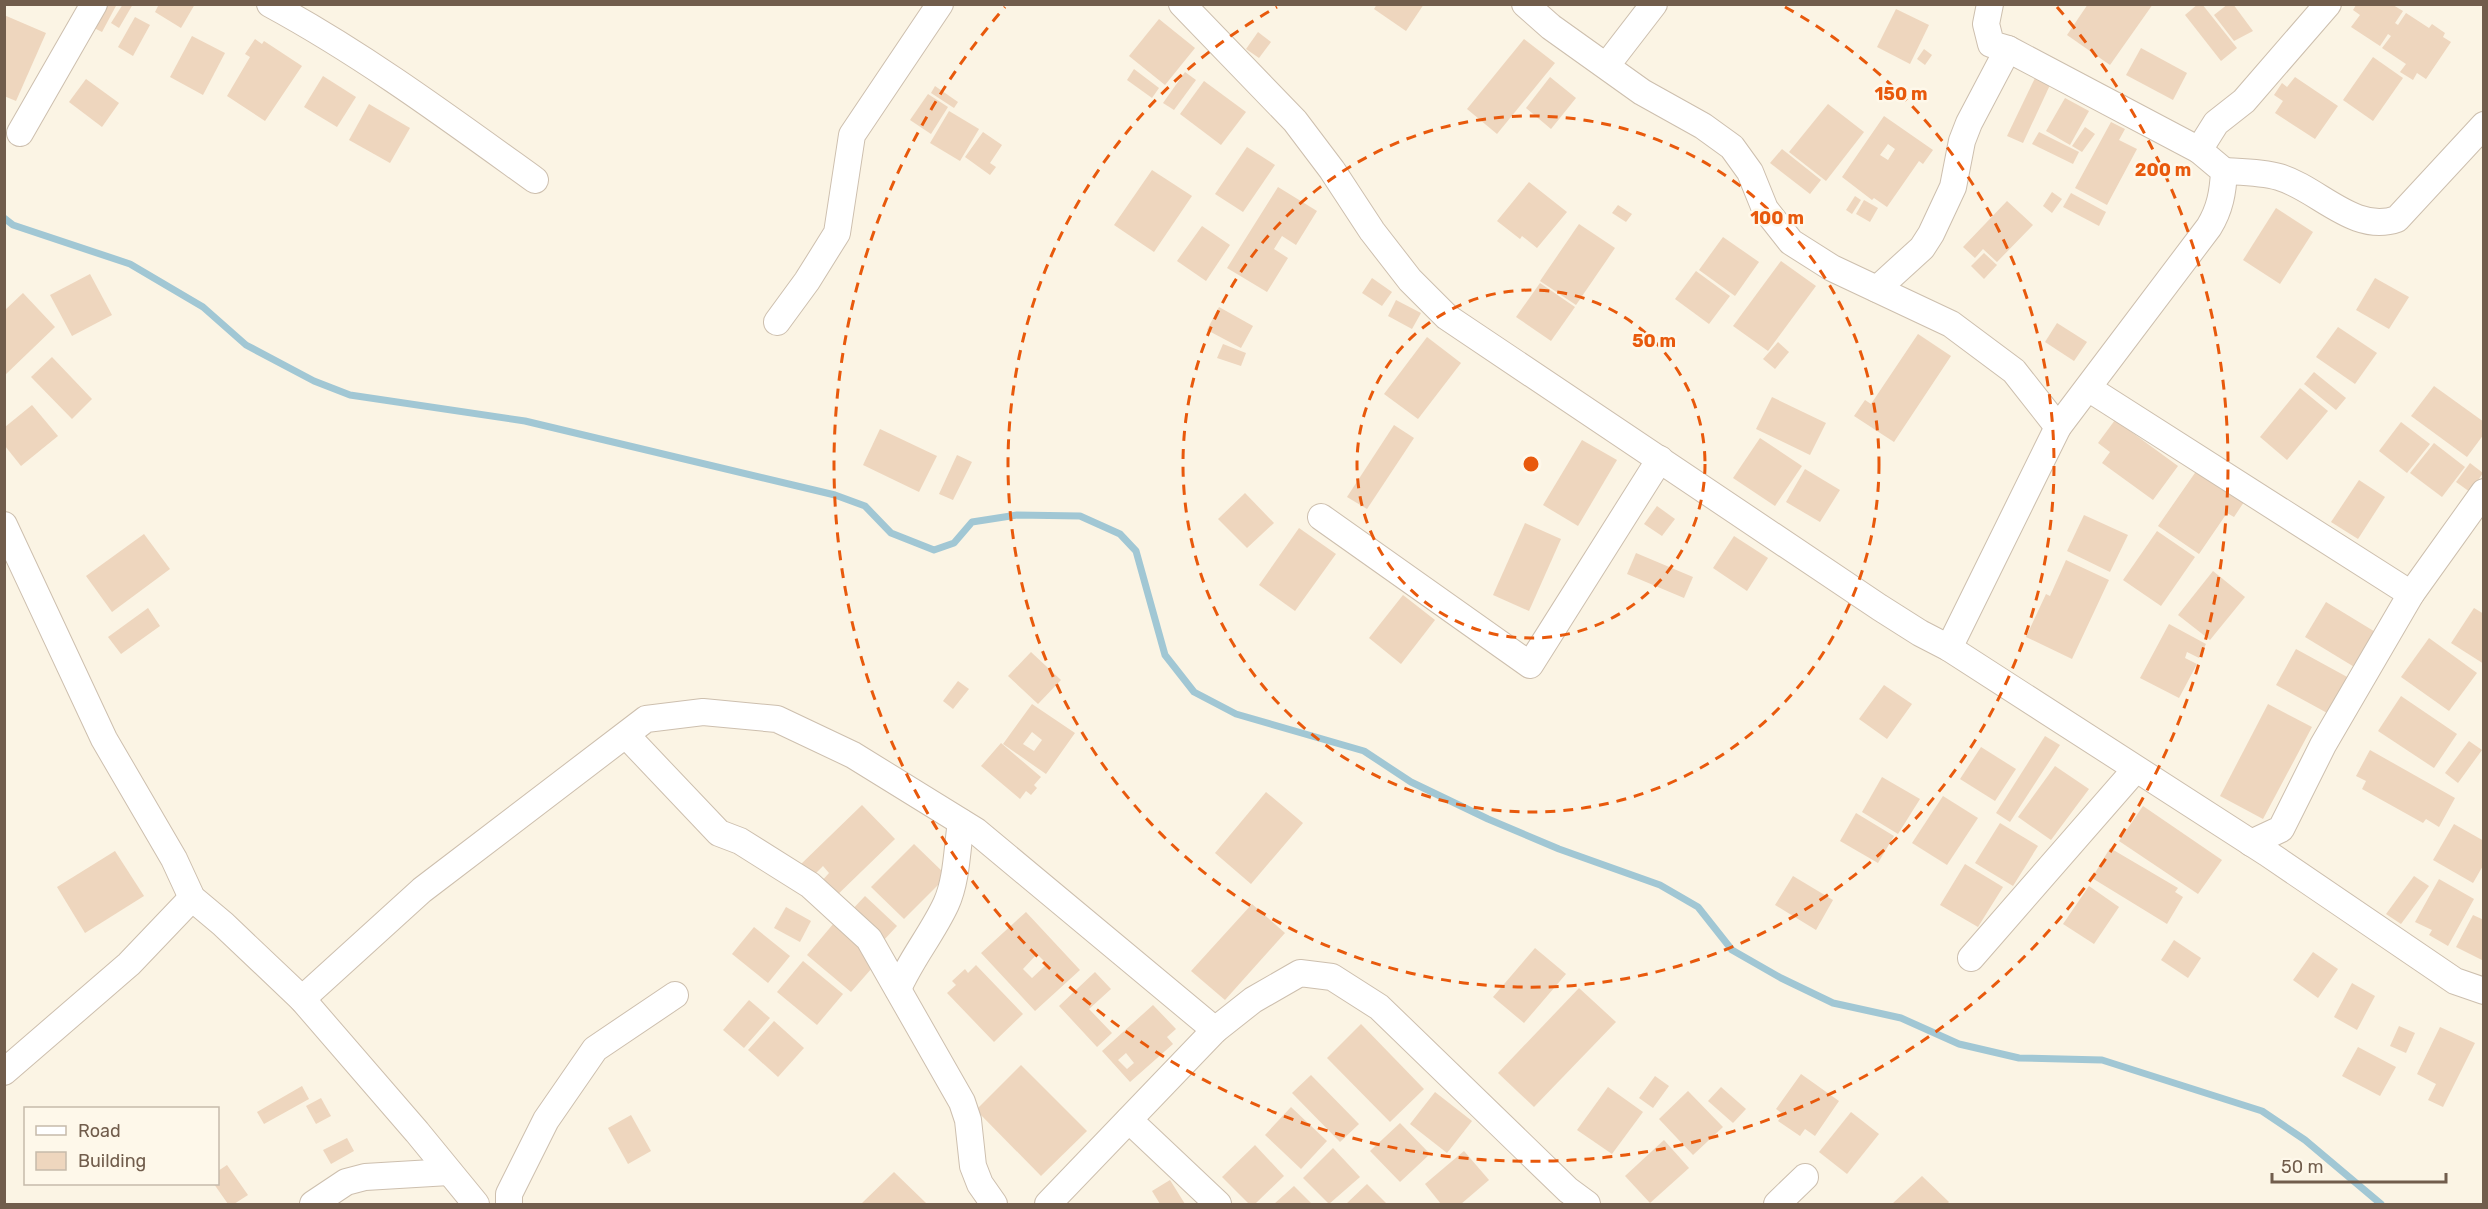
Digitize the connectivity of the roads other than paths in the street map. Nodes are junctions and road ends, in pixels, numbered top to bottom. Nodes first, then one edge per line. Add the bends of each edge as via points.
1 (94, 4) edge
2 (270, 4) edge
3 (940, 4) edge
4 (1182, 4) edge
5 (1525, 4) edge
6 (1654, 4) edge
7 (1990, 4) edge
8 (2328, 4) edge
9 (2008, 49) junction
10 (1607, 65) junction
11 (2484, 125) edge
12 (21, 133) dead end
13 (2199, 150) junction
14 (2224, 171) junction
15 (535, 180) dead end
16 (1877, 289) junction
17 (777, 322) dead end
18 (2088, 388) junction
19 (2058, 427) junction
20 (1660, 459) junction
21 (2484, 492) edge
22 (1321, 517) dead end
23 (4, 525) edge
24 (2412, 594) junction
25 (1949, 648) junction
26 (626, 735) junction
27 (2135, 770) junction
28 (961, 822) junction
29 (2252, 843) junction
30 (192, 898) junction
31 (1971, 958) dead end
32 (898, 989) junction
33 (2484, 991) edge
34 (675, 995) dead end
35 (302, 999) junction
36 (1215, 1030) junction
37 (4, 1072) edge
38 (1129, 1120) junction
39 (449, 1172) junction
40 (1805, 1177) dead end
41 (1569, 1200) edge
42 (313, 1204) edge
43 (476, 1204) edge
44 (509, 1204) edge
45 (994, 1204) edge
46 (1048, 1204) edge
47 (1218, 1204) edge
48 (1777, 1204) edge

1 - 12 street
2 - 15 street via 388,75
3 - 17 street via 852,135 837,233
4 - 20 street via 1295,122 1397,264 1448,317
5 - 10 street
6 - 10 street
7 - 9 street via 1986,24 1991,44
8 - 13 street via 2244,101 2216,123
9 - 13 street
9 - 16 street via 1969,123 1953,187 1931,234 1922,248
10 - 16 street via 1642,92 1732,147 1750,172 1765,209 1791,242 1832,268
11 - 14 street via 2397,219 2385,223 2366,222 2278,177
13 - 14 street
14 - 18 street via 2224,189 2209,227
16 - 19 street via 1951,324 2014,371
18 - 19 street
18 - 24 street
19 - 25 street
20 - 22 street via 1530,664
20 - 25 street via 1879,607
21 - 24 street
23 - 30 street via 104,739 174,858
24 - 29 street via 2323,746 2281,829
25 - 27 street
26 - 28 street via 646,719 703,712 777,719 853,754
26 - 32 street via 719,833 740,841 810,885 831,903 868,939
26 - 35 street via 422,890
27 - 29 street
27 - 31 street
28 - 32 street via 946,904
28 - 36 street
29 - 33 street via 2455,981
30 - 35 street
30 - 37 street via 129,964
32 - 45 street via 962,1102 973,1166
34 - 44 street via 595,1049 546,1120 509,1194
35 - 39 street
36 - 38 street
36 - 41 street via 1253,1000 1300,973 1332,977 1379,1007
38 - 46 street
38 - 47 street
39 - 42 street via 365,1177 346,1182
39 - 43 street
40 - 48 street

